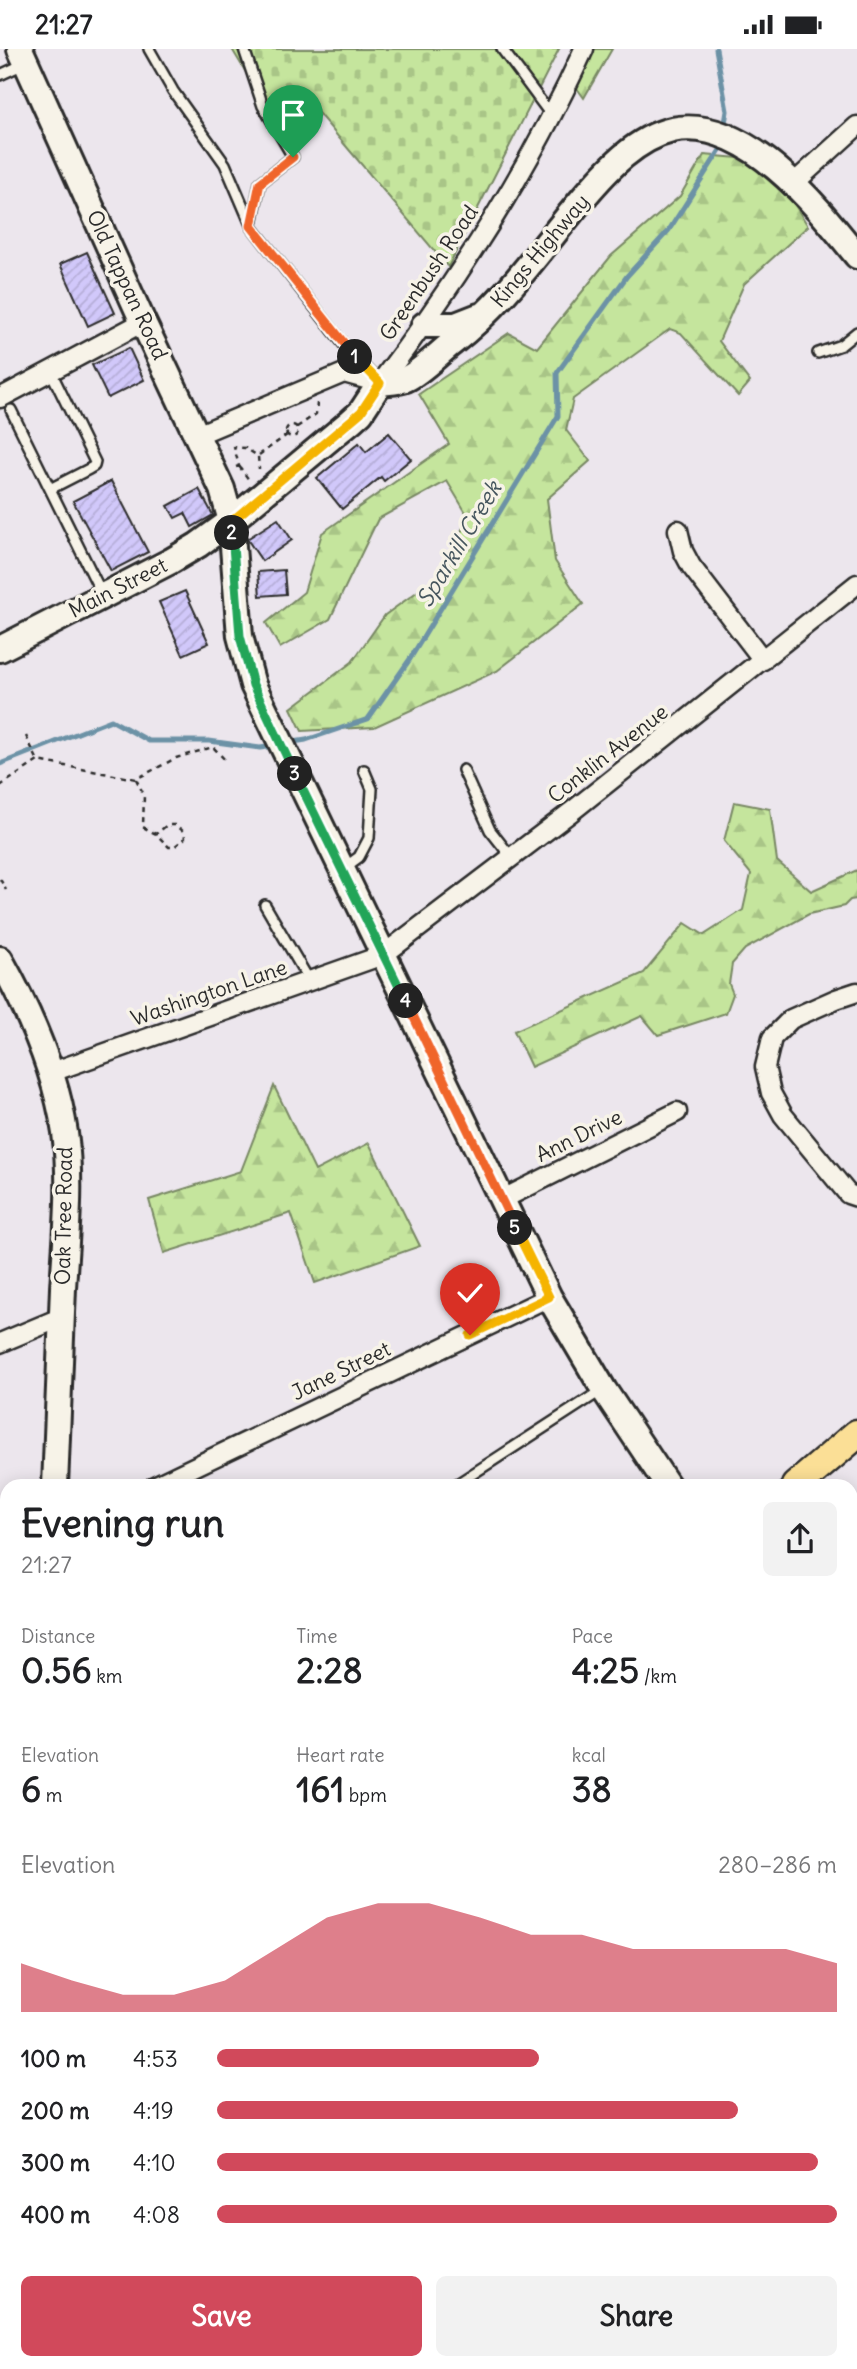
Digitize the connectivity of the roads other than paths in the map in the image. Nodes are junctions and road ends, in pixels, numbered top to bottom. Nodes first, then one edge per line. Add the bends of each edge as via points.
1 (149, 49) edge
2 (244, 49) edge
3 (502, 49) edge
4 (584, 49) edge
5 (23, 56) edge
6 (0, 75) edge
7 (551, 115) junction
8 (857, 126) edge
9 (793, 184) junction
10 (251, 226) junction
11 (857, 256) edge
12 (486, 314) junction
13 (143, 322) junction
14 (424, 325) junction
15 (857, 331) edge
16 (818, 353) dead end
17 (51, 372) junction
18 (380, 383) junction
19 (5, 404) edge
20 (197, 435) junction
21 (50, 489) junction
22 (232, 521) junction
23 (678, 530) dead end
24 (857, 584) edge
25 (103, 596) junction
26 (0, 649) edge
27 (762, 660) junction
28 (364, 770) dead end
29 (463, 770) dead end
30 (512, 858) junction
31 (342, 869) junction
32 (265, 905) dead end
33 (383, 955) junction
34 (0, 958) edge
35 (310, 982) junction
36 (857, 992) edge
37 (49, 1073) junction
38 (677, 1112) dead end
39 (857, 1197) edge
40 (501, 1200) junction
41 (549, 1297) junction
42 (62, 1317) junction
43 (0, 1343) edge
44 (604, 1389) junction
45 (857, 1434) edge
46 (55, 1479) edge
47 (169, 1479) edge
48 (465, 1479) edge
49 (663, 1479) edge
50 (804, 1479) edge

1 - 10 lane via 225,164
2 - 10 lane via 263,106 293,157 260,183
3 - 7 lane
4 - 7 street, Greenbush Road
5 - 6 lane
5 - 13 street, Old Tappan Road
7 - 14 street, Greenbush Road via 514,187
8 - 9 street
9 - 11 street, Kings Highway
9 - 12 street, Kings Highway via 762,156 723,134 701,128 672,130 644,141 586,195
10 - 18 lane via 349,351
12 - 14 street via 456,325
12 - 18 street, Kings Highway via 405,380
13 - 17 street
13 - 20 street, Old Tappan Road
14 - 18 street, Greenbush Road
15 - 16 lane via 841,345
17 - 19 street
17 - 21 lane via 95,461 94,466
18 - 20 street via 344,373
18 - 22 street via 361,412
19 - 21 lane
20 - 22 street, Old Tappan Road
21 - 25 lane
22 - 25 street, Main Street via 198,545
22 - 31 street, Old Tappan Road via 240,636 253,685
23 - 27 street via 691,566
24 - 27 street, Conklin Avenue
25 - 26 street, Main Street
27 - 30 street, Conklin Avenue
28 - 31 lane via 372,789 369,838 359,857
29 - 30 lane via 490,830
30 - 33 street, Conklin Avenue
31 - 33 street, Old Tappan Road
32 - 35 lane
33 - 35 street, Washington Lane
33 - 40 street, Old Tappan Road
34 - 37 street, Oak Tree Road
35 - 37 street, Washington Lane
36 - 39 street via 791,1020 772,1038 765,1067 771,1093 783,1115 848,1194
37 - 42 street, Oak Tree Road via 67,1160
38 - 40 street, Ann Drive
40 - 41 street, Old Tappan Road
41 - 44 street, Old Tappan Road
41 - 47 street, Jane Street
42 - 43 street
42 - 46 street, Oak Tree Road
44 - 48 lane
44 - 49 street, Old Tappan Road
45 - 50 main road

